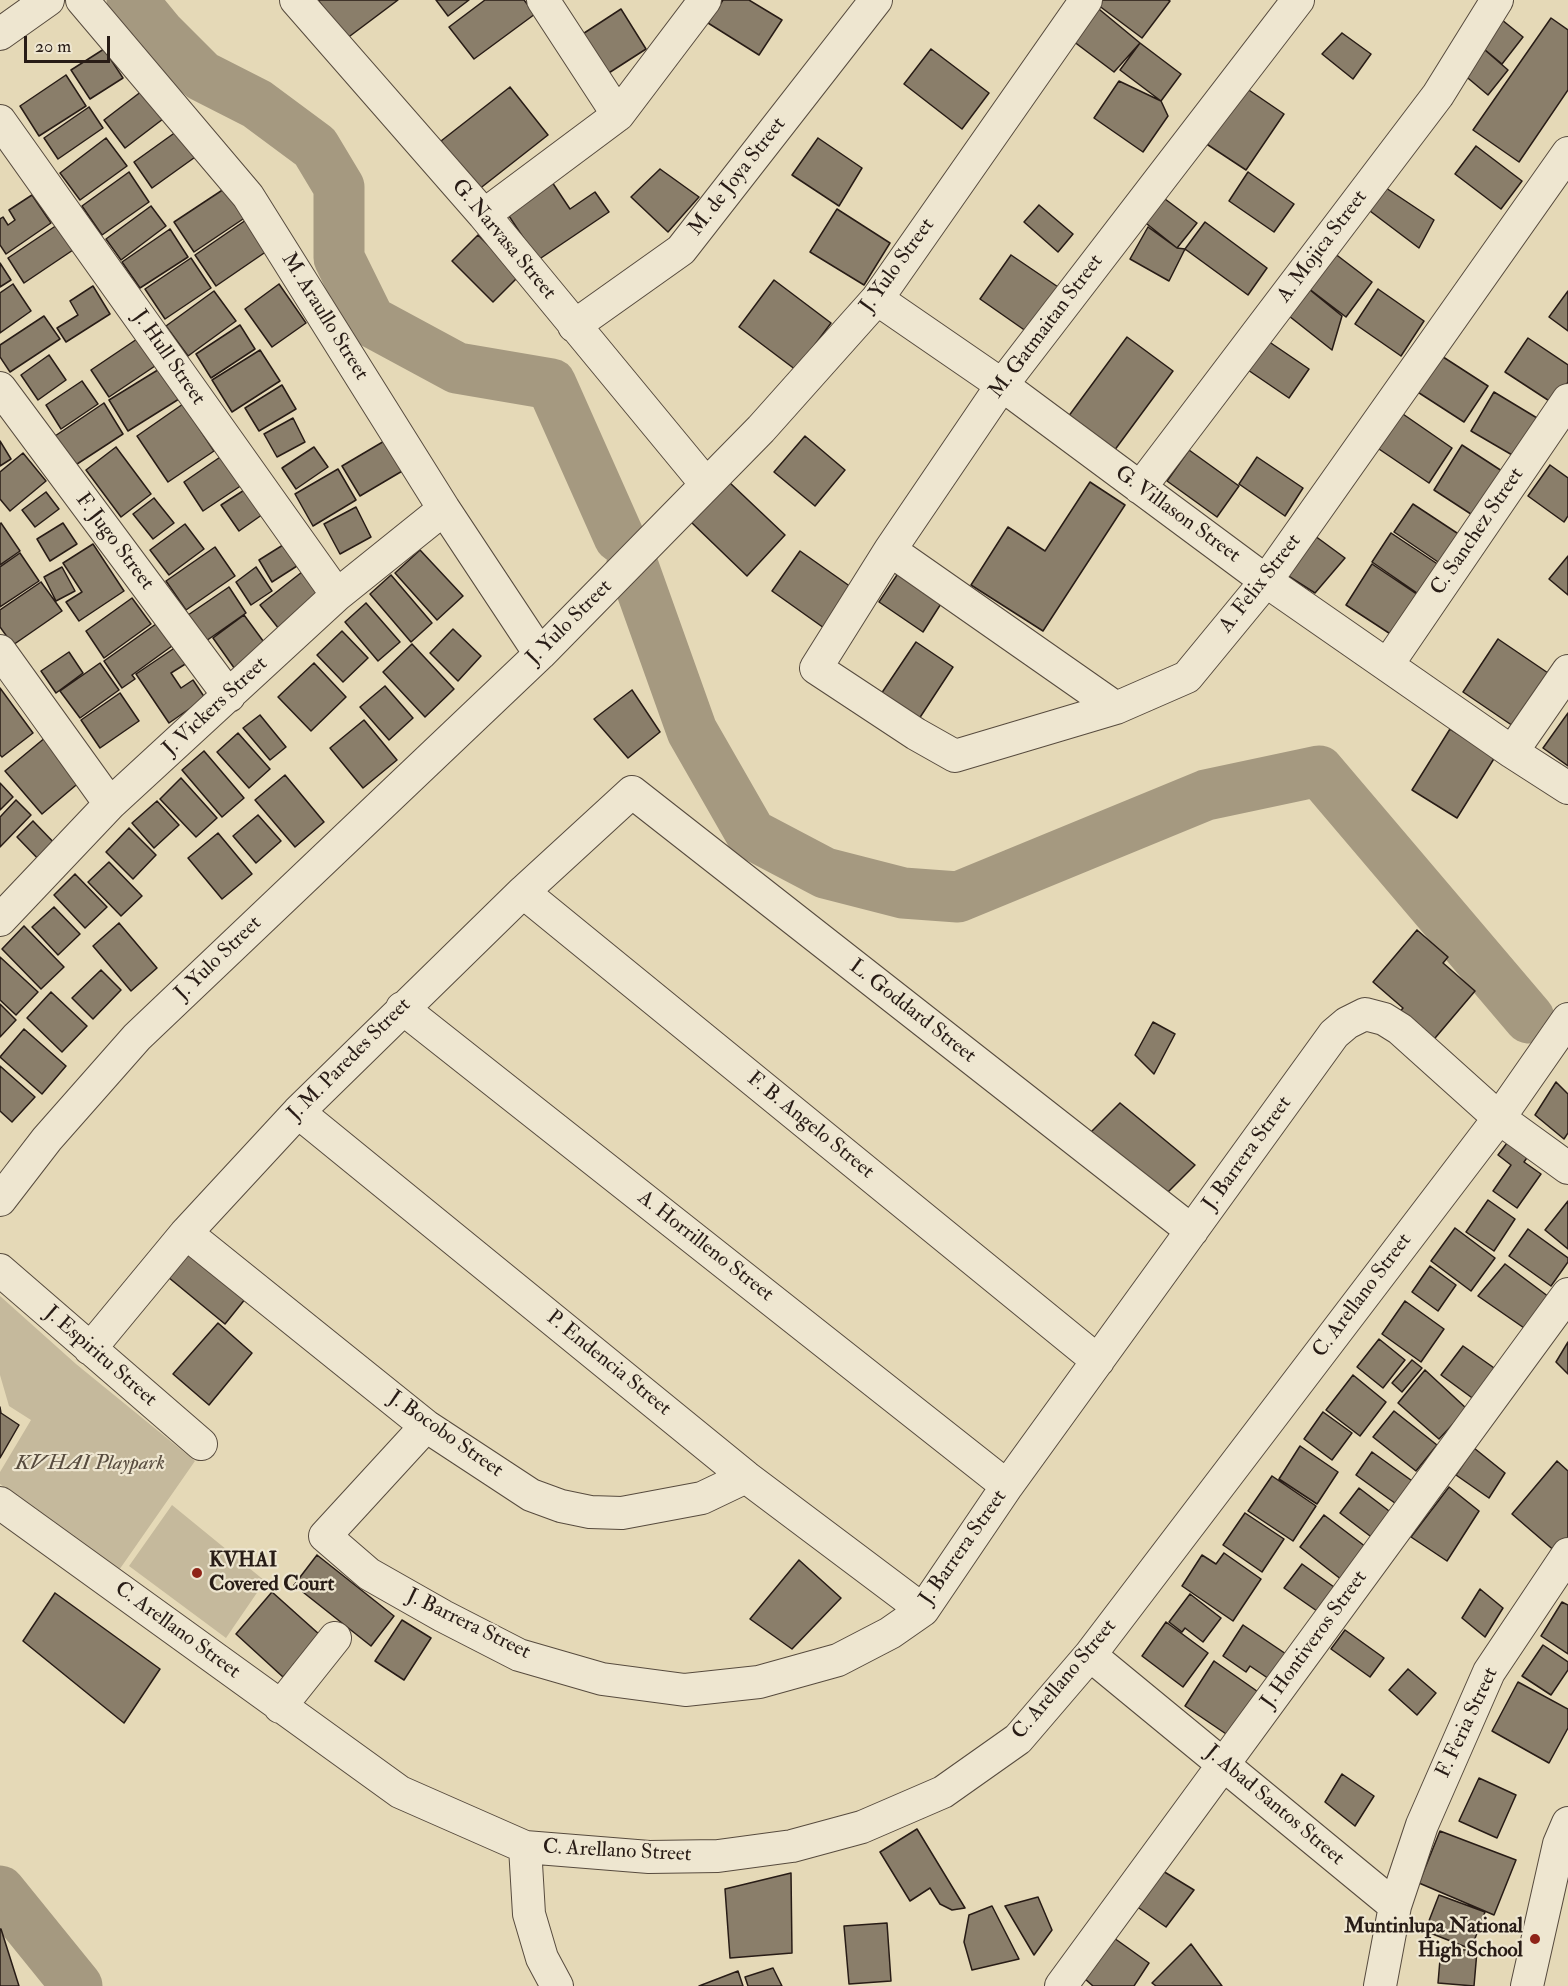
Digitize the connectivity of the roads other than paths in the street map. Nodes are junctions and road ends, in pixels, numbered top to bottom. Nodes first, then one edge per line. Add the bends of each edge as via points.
1 (48, 0) edge
2 (82, 0) edge
3 (296, 0) edge
4 (543, 0) edge
5 (705, 0) edge
6 (876, 0) edge
7 (1086, 0) edge
8 (1298, 0) edge
9 (1497, 0) edge
10 (0, 34) edge
11 (618, 115) junction
12 (0, 121) edge
13 (1568, 153) edge
14 (484, 215) junction
15 (877, 299) junction
16 (574, 326) junction
17 (1002, 386) junction
18 (0, 388) edge
19 (1568, 400) edge
20 (706, 484) junction
21 (1140, 488) junction
22 (444, 509) junction
23 (890, 550) junction
24 (1266, 581) junction
25 (337, 595) junction
26 (0, 651) edge
27 (540, 654) junction
28 (1388, 664) junction
29 (816, 668) joint
30 (1568, 671) edge
31 (229, 696) junction
32 (1116, 708) junction
33 (1512, 752) junction
34 (1568, 788) edge
35 (632, 792) joint
36 (110, 804) junction
37 (523, 892) junction
38 (5, 902) edge
39 (402, 1008) junction
40 (1568, 1019) edge
41 (298, 1112) junction
42 (1499, 1118) junction
43 (1568, 1168) edge
44 (0, 1200) edge
45 (1192, 1231) junction
46 (186, 1233) junction
47 (0, 1270) edge
48 (1568, 1294) edge
49 (90, 1349) junction
50 (1098, 1361) junction
51 (426, 1426) junction
52 (201, 1444) dead end
53 (746, 1477) junction
54 (1008, 1486) junction
55 (0, 1503) edge
56 (1568, 1554) edge
57 (923, 1610) junction
58 (335, 1638) dead end
59 (1090, 1655) junction
60 (280, 1707) junction
61 (1223, 1764) junction
62 (1568, 1823) edge
63 (525, 1847) junction
64 (1395, 1906) junction
65 (557, 1986) edge
66 (1061, 1986) edge
67 (1380, 1986) edge
68 (1527, 1986) edge

1 - 10 street
2 - 22 street, M. Araullo Street via 248,196
3 - 14 street, G. Narvasa Street
4 - 11 street
5 - 11 street
6 - 16 street, M. de Joya Street via 681,250
7 - 15 street, J. Yulo Street
8 - 17 street, M. Gatmaitan Street
9 - 21 street, A. Mojica Street via 1438,95
11 - 14 street
12 - 25 street, J. Hull Street
13 - 24 street, A. Felix Street
14 - 16 street, G. Narvasa Street
15 - 17 street, G. Villason Street
15 - 20 street, J. Yulo Street via 761,429
16 - 20 street, G. Narvasa Street
17 - 21 street, G. Villason Street
17 - 23 street, M. Gatmaitan Street
18 - 31 street, F. Jugo Street
19 - 28 street, C. Sanchez Street
20 - 27 street, J. Yulo Street
21 - 24 street, G. Villason Street
22 - 25 street, J. Vickers Street
22 - 27 street, M. Araullo Street
23 - 29 street, M. Gatmaitan Street
23 - 32 street
24 - 28 street, G. Villason Street
24 - 32 street, A. Felix Street via 1187,677
25 - 31 street, J. Vickers Street
26 - 36 street
27 - 44 street, J. Yulo Street via 137,1037 47,1139
28 - 33 street, G. Villason Street
29 - 32 street, A. Felix Street via 955,756
30 - 33 street
31 - 36 street, J. Vickers Street
33 - 34 street, G. Villason Street
35 - 37 street, J. M. Paredes Street
35 - 45 street, L. Goddard Street
36 - 38 street, J. Vickers Street
37 - 39 street, J. M. Paredes Street
37 - 50 street, F. B. Angelo Street
39 - 41 street, J. M. Paredes Street
39 - 54 street, A. Horrilleno Street
40 - 42 street, C. Arellano Street
41 - 46 street, J. M. Paredes Street
41 - 53 street, P. Endencia Street
42 - 43 street
42 - 45 street, J. Barrera Street via 1400,1029 1365,1014 1334,1034
42 - 59 street, C. Arellano Street
45 - 50 street, J. Barrera Street
46 - 49 street, J. M. Paredes Street
46 - 51 street, J. Bocobo Street
47 - 49 street, J. Espiritu Street
48 - 61 street, J. Hontiveros Street
49 - 52 street, J. Espiritu Street
50 - 54 street, J. Barrera Street
51 - 53 street, J. Bocobo Street via 531,1495 590,1512 622,1512 702,1498
51 - 57 street, J. Barrera Street via 325,1536 369,1574 519,1654 602,1679 685,1690 759,1682 838,1660 890,1633
53 - 57 street, P. Endencia Street
54 - 57 street, J. Barrera Street
55 - 60 street, C. Arellano Street
56 - 64 street, F. Feria Street via 1489,1672 1422,1825
58 - 60 street
59 - 61 street, J. Abad Santos Street
59 - 63 street, C. Arellano Street via 1018,1739 943,1791 862,1827 792,1846 718,1856 649,1857
60 - 63 street, C. Arellano Street via 400,1792
61 - 64 street, J. Abad Santos Street
61 - 66 street, J. Hontiveros Street
62 - 68 street via 1559,1844
63 - 65 street via 529,1914 542,1958
64 - 67 street

